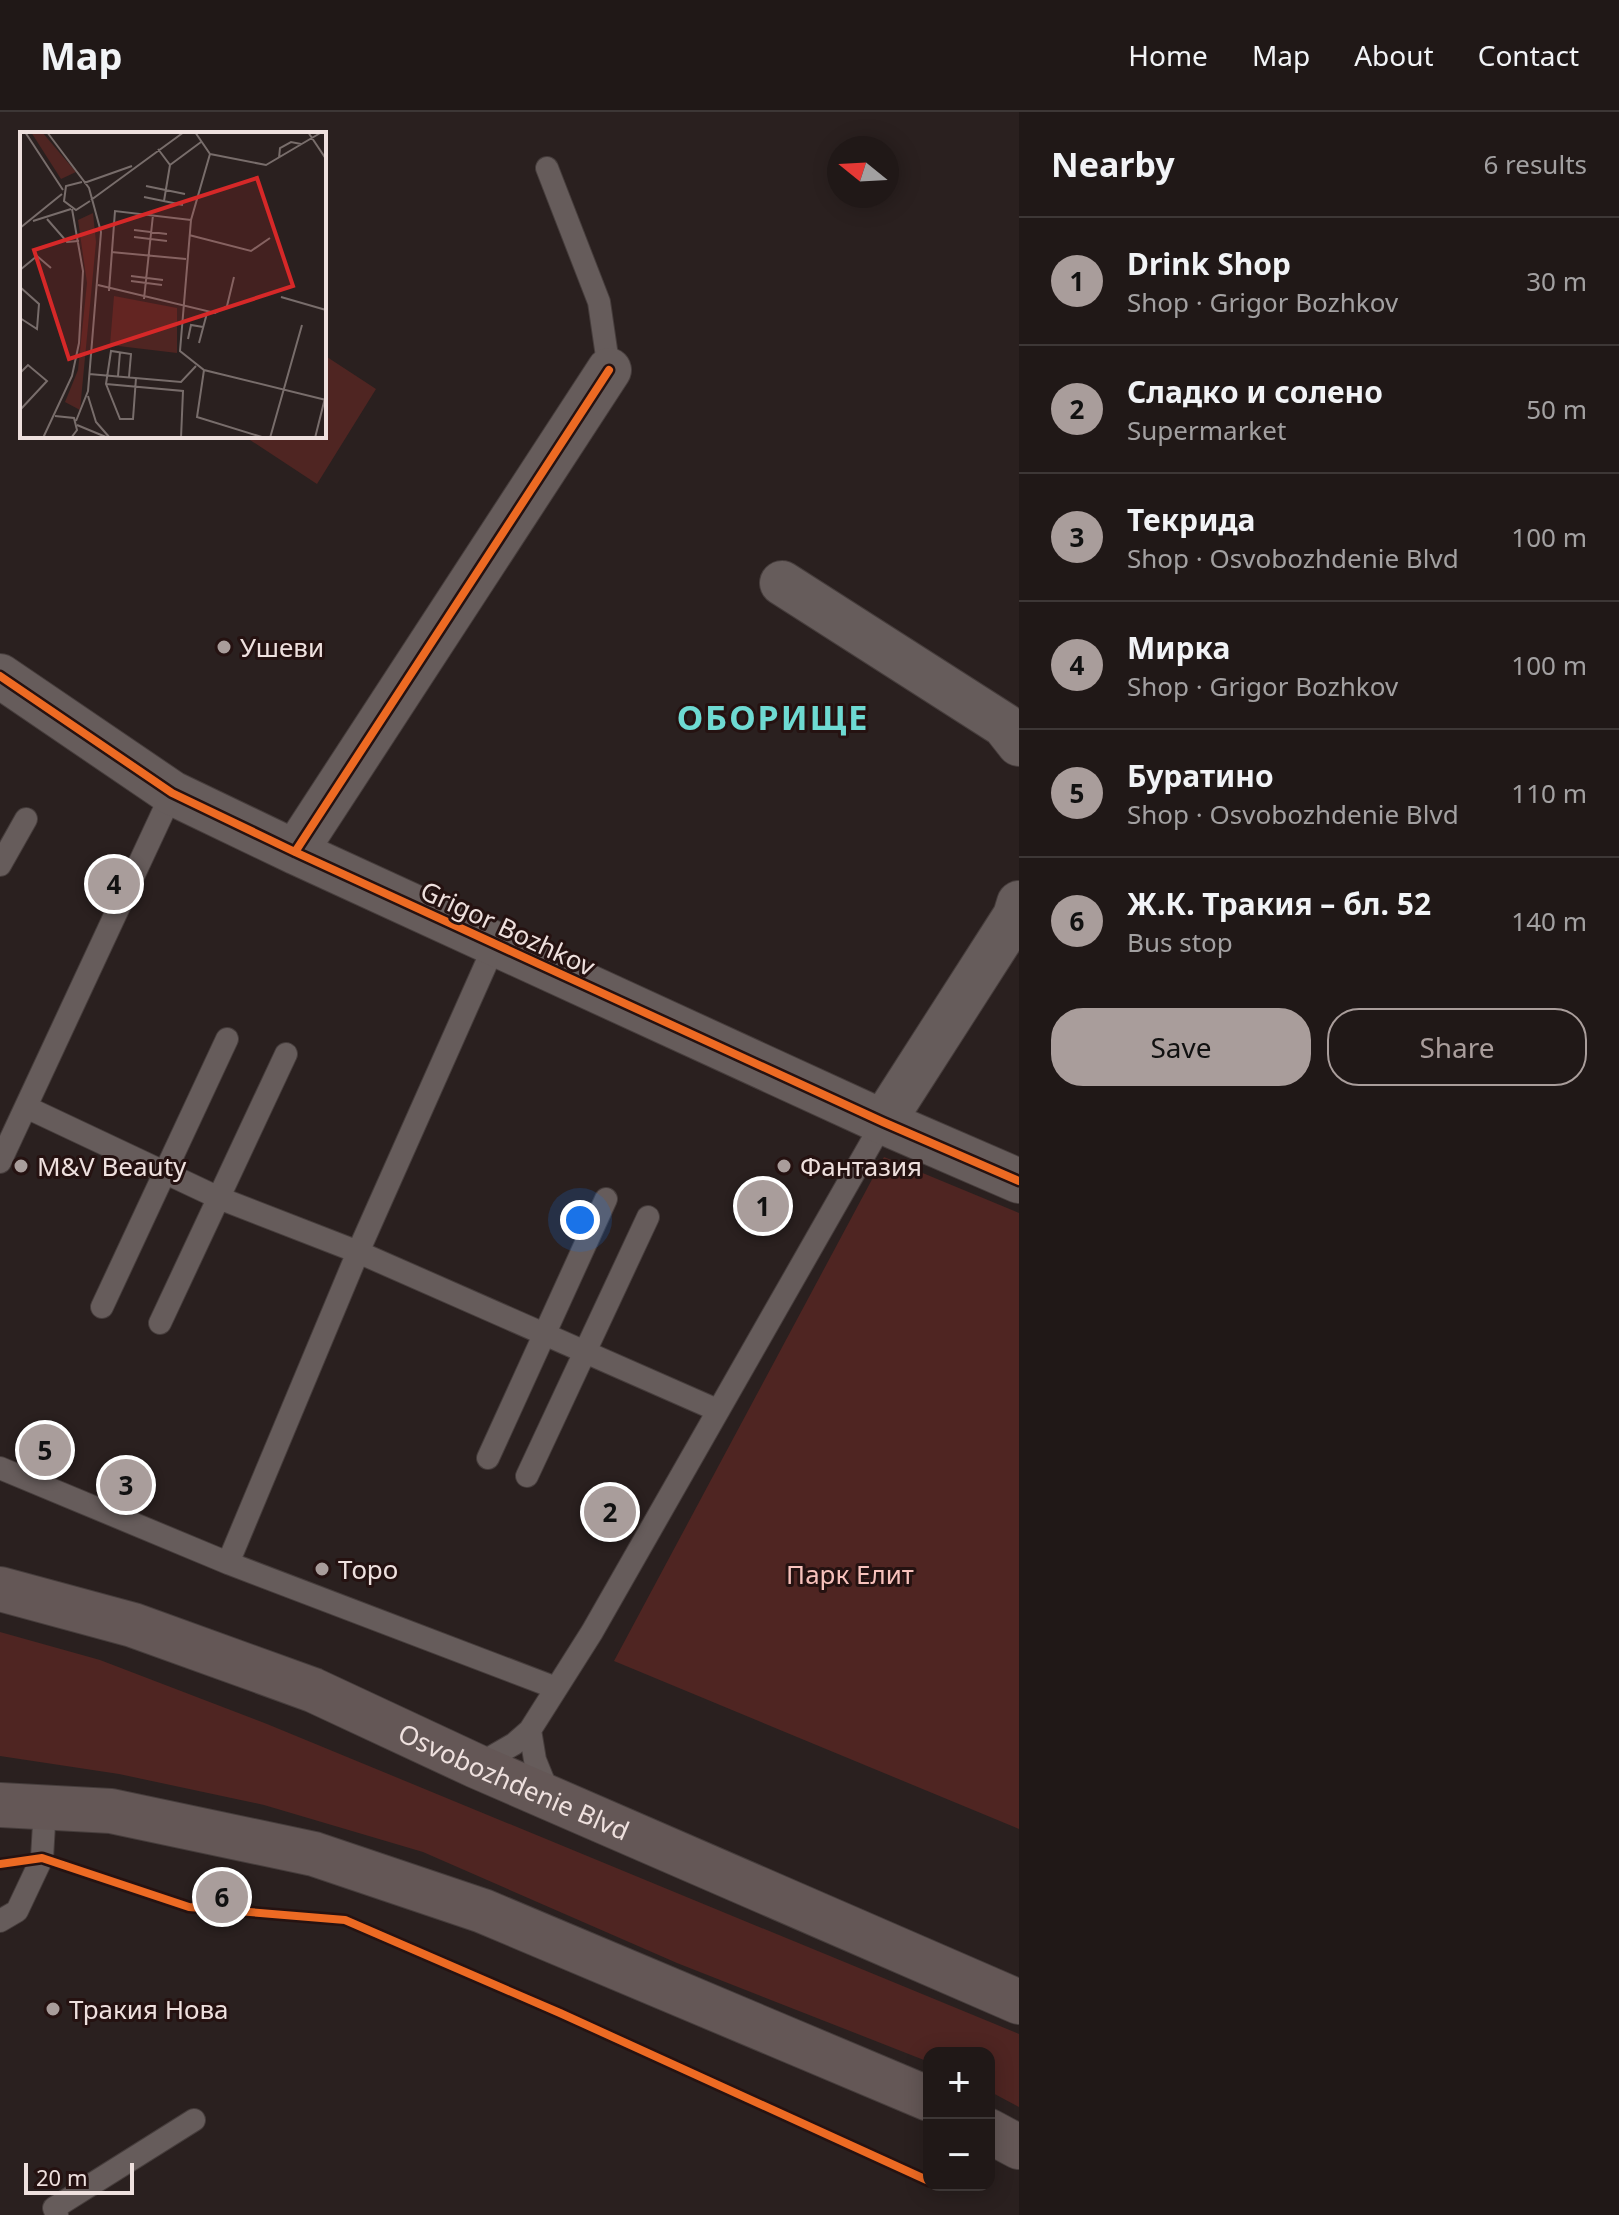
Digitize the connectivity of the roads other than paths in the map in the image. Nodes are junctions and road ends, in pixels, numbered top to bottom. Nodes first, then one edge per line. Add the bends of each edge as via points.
1 (547, 168) dead end
2 (609, 370) joint
3 (782, 583) dead end
4 (0, 676) edge
5 (1019, 744) edge
6 (172, 793) junction
7 (26, 819) dead end
8 (295, 852) junction
9 (0, 865) edge
10 (1018, 913) edge
11 (495, 944) junction
12 (227, 1039) dead end
13 (286, 1054) dead end
14 (26, 1107) junction
15 (883, 1122) junction
16 (0, 1162) edge
17 (165, 1172) junction
18 (1019, 1181) edge
19 (219, 1198) junction
20 (606, 1199) dead end
21 (648, 1217) dead end
22 (358, 1252) junction
23 (102, 1307) dead end
24 (160, 1323) dead end
25 (544, 1335) junction
26 (584, 1353) junction
27 (717, 1410) junction
28 (488, 1458) dead end
29 (0, 1468) edge
30 (527, 1476) dead end
31 (228, 1563) junction
32 (0, 1589) edge
33 (556, 1688) junction
34 (530, 1730) junction
35 (476, 1766) junction
36 (550, 1798) junction
37 (0, 1805) edge
38 (45, 1807) junction
39 (0, 1921) edge
40 (1019, 2002) edge
41 (923, 2096) edge
42 (194, 2120) dead end
43 (995, 2134) edge
44 (1019, 2147) edge
45 (57, 2215) edge

1 - 2 lane via 599,302
2 - 8 street
3 - 5 street via 1004,725
4 - 6 street, Grigor Bozhkov
6 - 8 street, Grigor Bozhkov
6 - 14 lane
7 - 9 lane
8 - 11 street, Grigor Bozhkov
10 - 15 street
11 - 15 street, Grigor Bozhkov
11 - 22 lane
12 - 17 lane
13 - 19 lane
14 - 16 lane
14 - 17 lane
15 - 18 street, Grigor Bozhkov
15 - 27 lane
17 - 19 lane
17 - 23 lane
19 - 22 lane
19 - 24 lane
20 - 25 lane
21 - 26 lane
22 - 25 lane
22 - 31 lane
25 - 26 lane
25 - 28 lane
26 - 27 lane
26 - 30 lane
27 - 33 lane
29 - 31 lane
31 - 33 lane
32 - 35 main road, Osvobozhdenie Blvd via 133,1625 313,1690
33 - 34 lane
34 - 35 lane
34 - 36 lane
35 - 36 main road, Osvobozhdenie Blvd
36 - 40 main road, Osvobozhdenie Blvd
37 - 38 main road
38 - 39 lane via 42,1858 17,1911
38 - 41 main road via 111,1811 314,1854 483,1911
42 - 45 lane via 54,2208
43 - 44 main road

